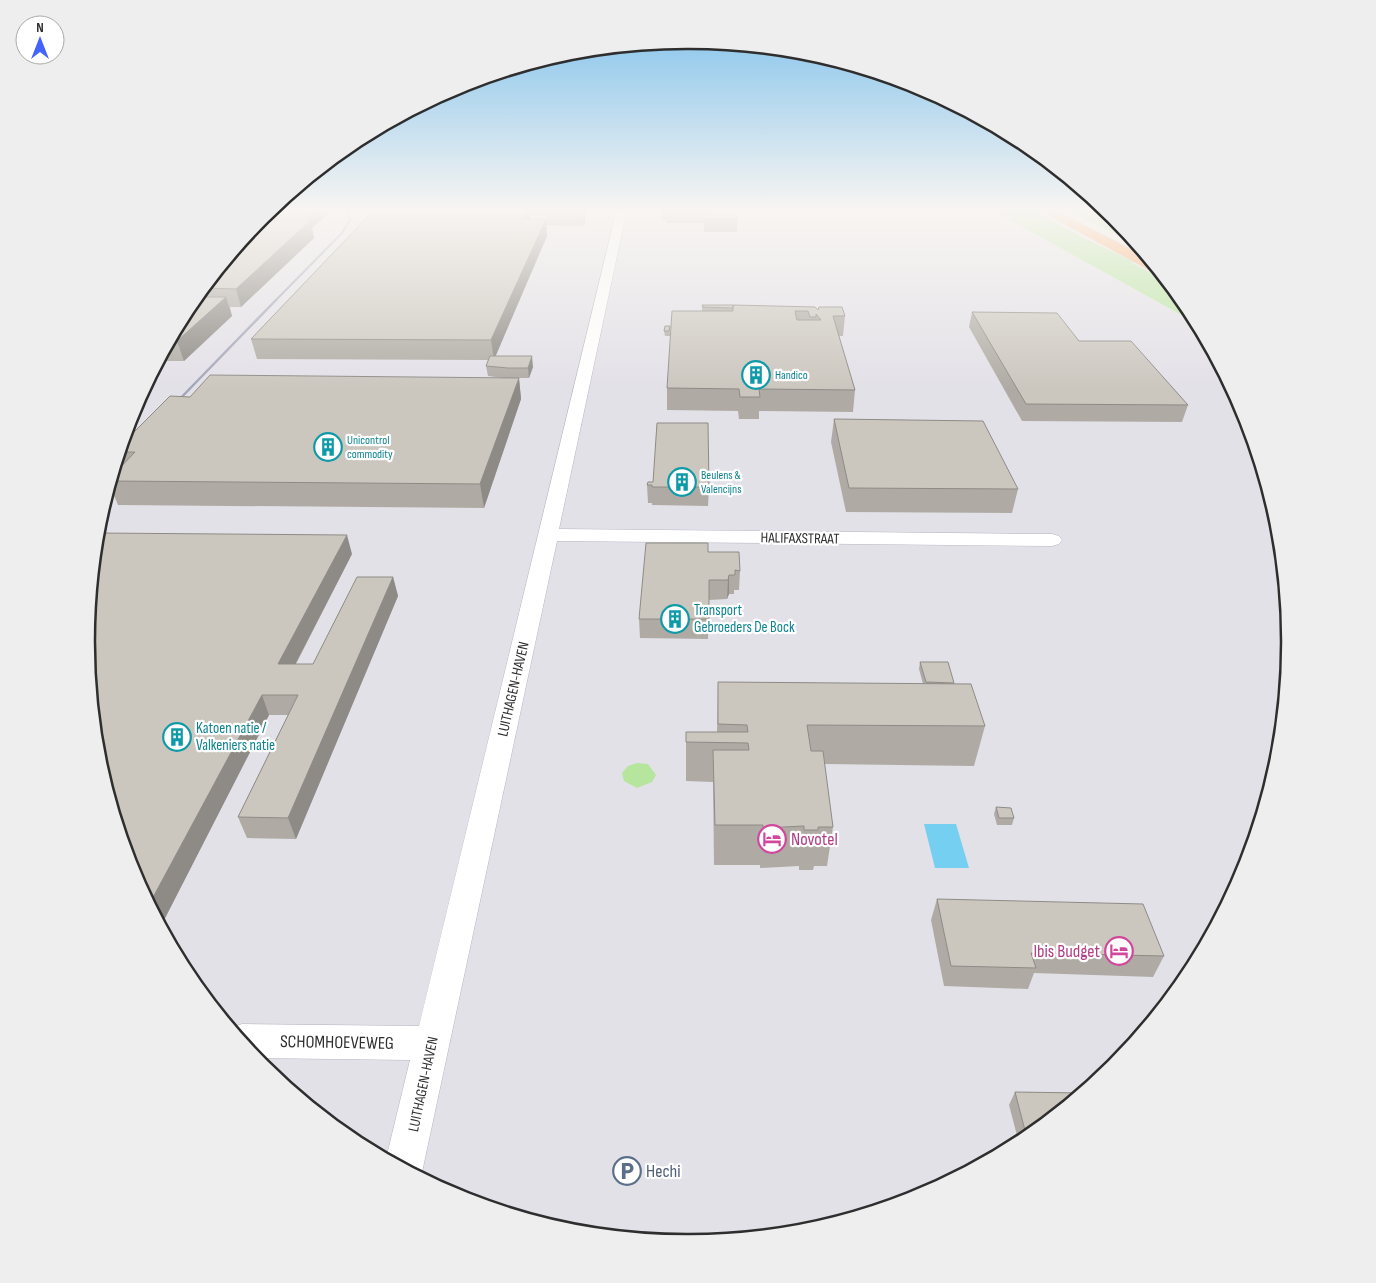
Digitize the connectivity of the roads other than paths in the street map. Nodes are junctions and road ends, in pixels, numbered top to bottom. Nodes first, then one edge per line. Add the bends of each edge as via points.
1 (608, 269) edge
2 (548, 535) junction
3 (1052, 540) dead end
4 (250, 1041) edge
5 (432, 1043) junction
6 (406, 1162) edge

1 - 2 street, LUITHAGEN-HAVEN
2 - 3 street, HALIFAXSTRAAT
2 - 5 street, LUITHAGEN-HAVEN
4 - 5 street, SCHOMHOEVEWEG
5 - 6 street, LUITHAGEN-HAVEN

